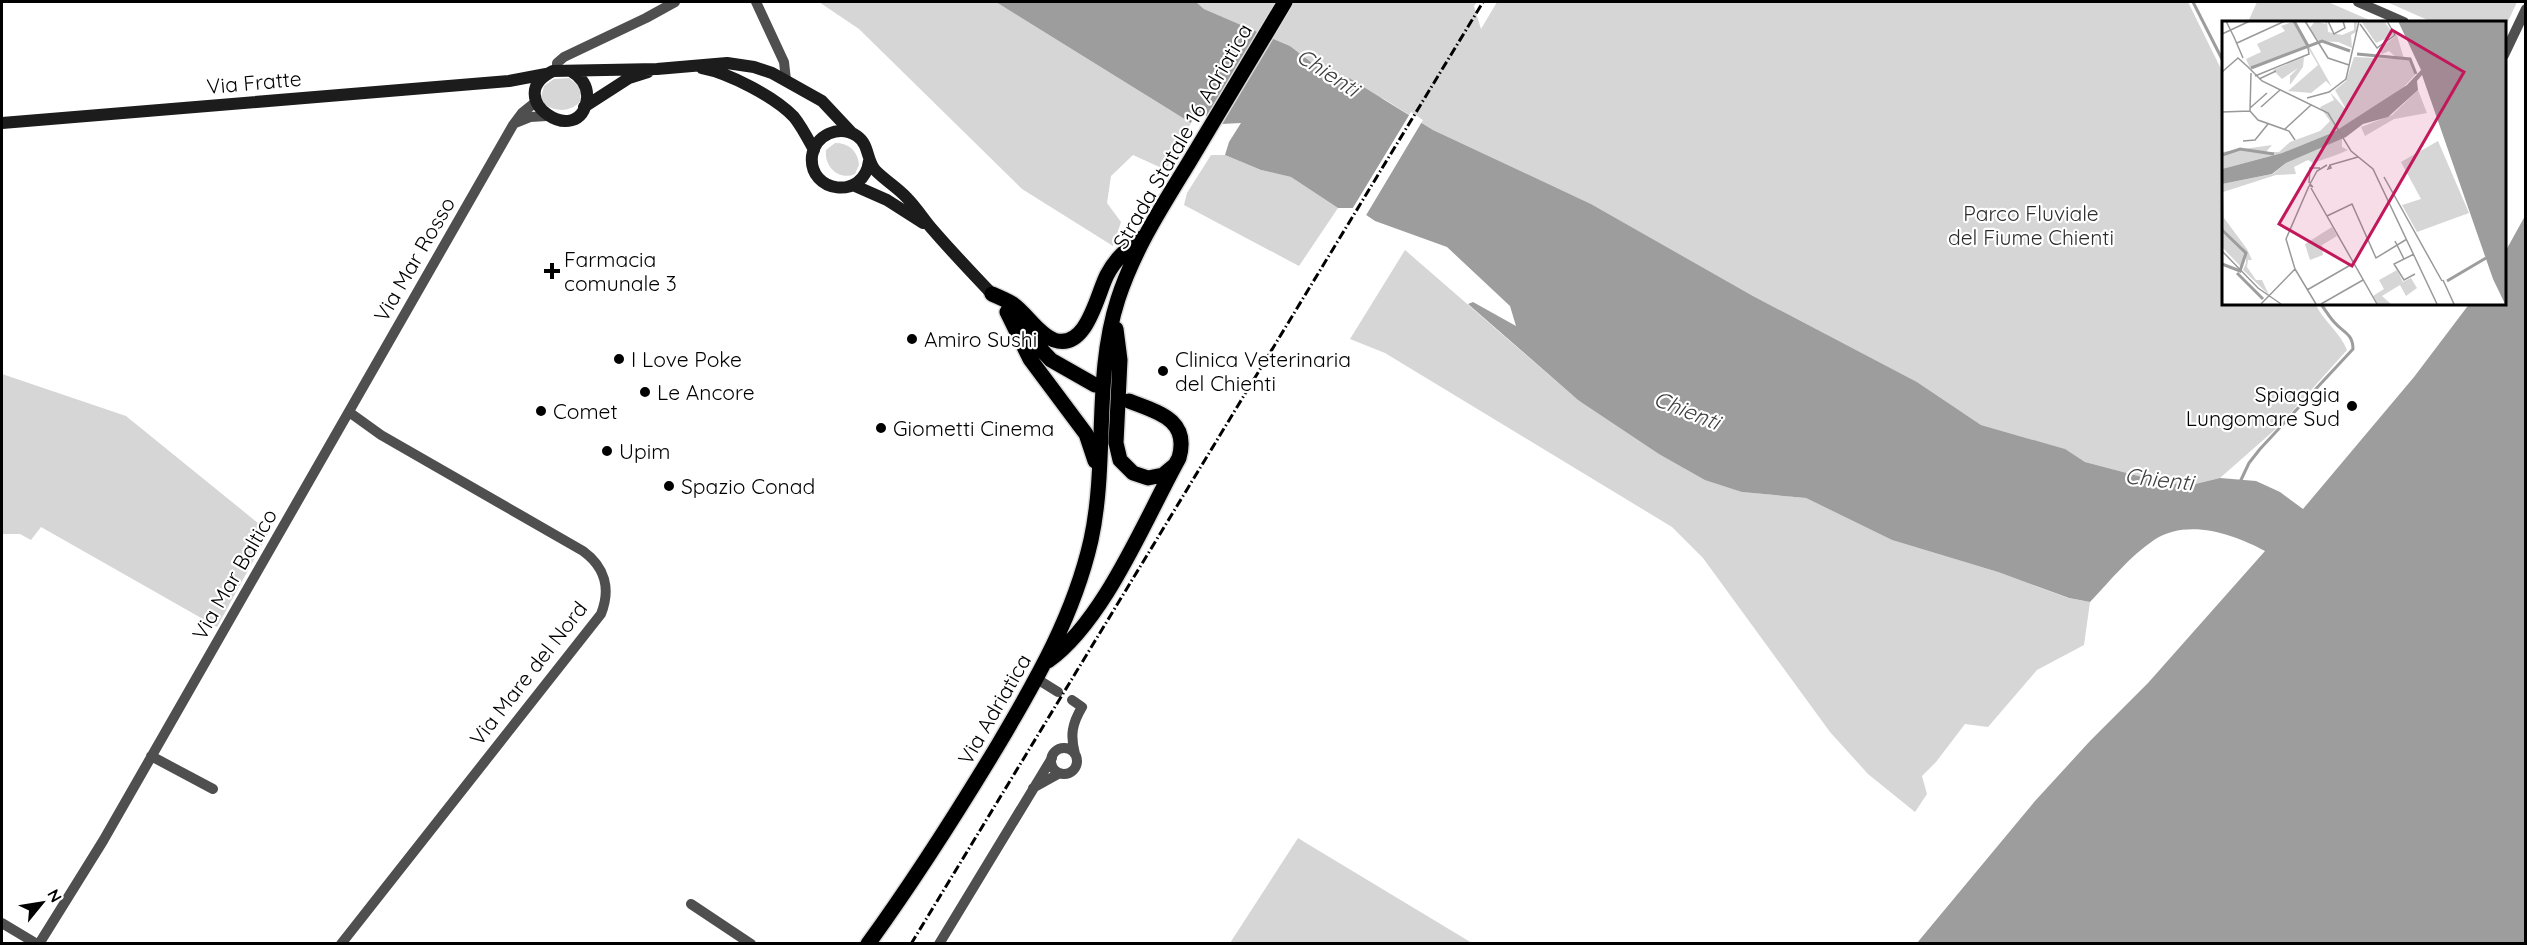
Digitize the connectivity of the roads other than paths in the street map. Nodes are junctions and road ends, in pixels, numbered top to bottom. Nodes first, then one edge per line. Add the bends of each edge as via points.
1 (675, 2) edge
2 (756, 2) edge
3 (1285, 2) edge
4 (2358, 2) edge
5 (2526, 9) edge
6 (2402, 21) edge
7 (2506, 53) edge
8 (689, 66) junction
9 (657, 69) junction
10 (571, 71) junction
11 (551, 72) junction
12 (786, 80) junction
13 (509, 81) junction
14 (537, 100) junction
15 (584, 107) junction
16 (547, 116) junction
17 (2, 123) edge
18 (513, 125) junction
19 (852, 133) junction
20 (814, 150) junction
21 (869, 161) junction
22 (853, 185) junction
23 (933, 230) junction
24 (1148, 231) junction
25 (992, 294) junction
26 (1007, 312) junction
27 (1113, 317) junction
28 (1095, 385) dead end
29 (1130, 401) dead end
30 (349, 412) junction
31 (1176, 464) junction
32 (1098, 472) junction
33 (1045, 663) junction
34 (1037, 679) junction
35 (1058, 692) dead end
36 (1072, 700) dead end
37 (1075, 755) junction
38 (151, 756) junction
39 (1052, 758) junction
40 (1060, 773) junction
41 (1032, 788) junction
42 (213, 789) dead end
43 (691, 904) dead end
44 (2, 923) edge
45 (38, 944) edge
46 (340, 944) edge
47 (751, 944) edge
48 (868, 944) edge
49 (939, 944) edge

1 - 11 street via 564,57
2 - 12 street via 784,62
3 - 24 main road, Strada Statale 16 Adriatica
4 - 6 street
5 - 7 street
8 - 9 main road, Via Fratte
8 - 12 main road, Via Fratte via 741,65
8 - 20 main road, Via Fratte via 731,78 780,105 800,126
9 - 10 main road, Via Fratte
9 - 15 main road, Via Fratte via 629,78
10 - 11 main road, Via Fratte
10 - 15 main road via 586,86
11 - 13 main road, Via Fratte
11 - 14 main road via 537,87
12 - 19 main road, Via Fratte via 822,101
13 - 14 main road
13 - 17 main road, Via Fratte
14 - 16 main road
14 - 18 street, Via Mar Rosso
15 - 16 main road, Via Fratte via 566,120
16 - 18 street via 530,117
18 - 30 street, Via Mar Rosso
19 - 20 main road via 830,133
19 - 21 main road, Via Fratte via 866,145
20 - 22 main road, Via Fratte via 813,165 822,181 835,187
21 - 22 main road via 864,177
21 - 23 main road, Via Fratte
22 - 23 main road, Via Fratte via 887,200
23 - 25 main road, Via Fratte
24 - 25 main road via 1117,259 1088,322 1070,339 1058,341 1048,337 1014,304
24 - 27 main road, Strada Statale 16 Adriatica
25 - 26 main road
26 - 28 main road via 1051,360
26 - 32 main road via 1030,359 1086,434
27 - 31 main road via 1120,360 1116,443 1120,460 1133,473 1148,478 1163,475
27 - 32 main road, Strada Statale 16 Adriatica
29 - 31 main road via 1167,417 1177,427 1182,445
30 - 38 street, Via Mar Baltico
30 - 46 street, Via Mare del Nord via 381,435 583,551 601,569 606,590 601,614
31 - 33 main road via 1116,576 1070,644
32 - 33 main road, Via Adriatica via 1091,538 1083,570
33 - 34 main road, Via Adriatica
34 - 35 street
34 - 48 main road, Via Adriatica via 951,824
36 - 37 street via 1082,707 1073,723
37 - 39 street via 1064,748
37 - 40 street via 1074,768
38 - 42 street
38 - 45 street, Via Mar Baltico
39 - 40 street via 1054,769
39 - 41 street
40 - 41 street
41 - 49 street
43 - 47 street
44 - 45 street

